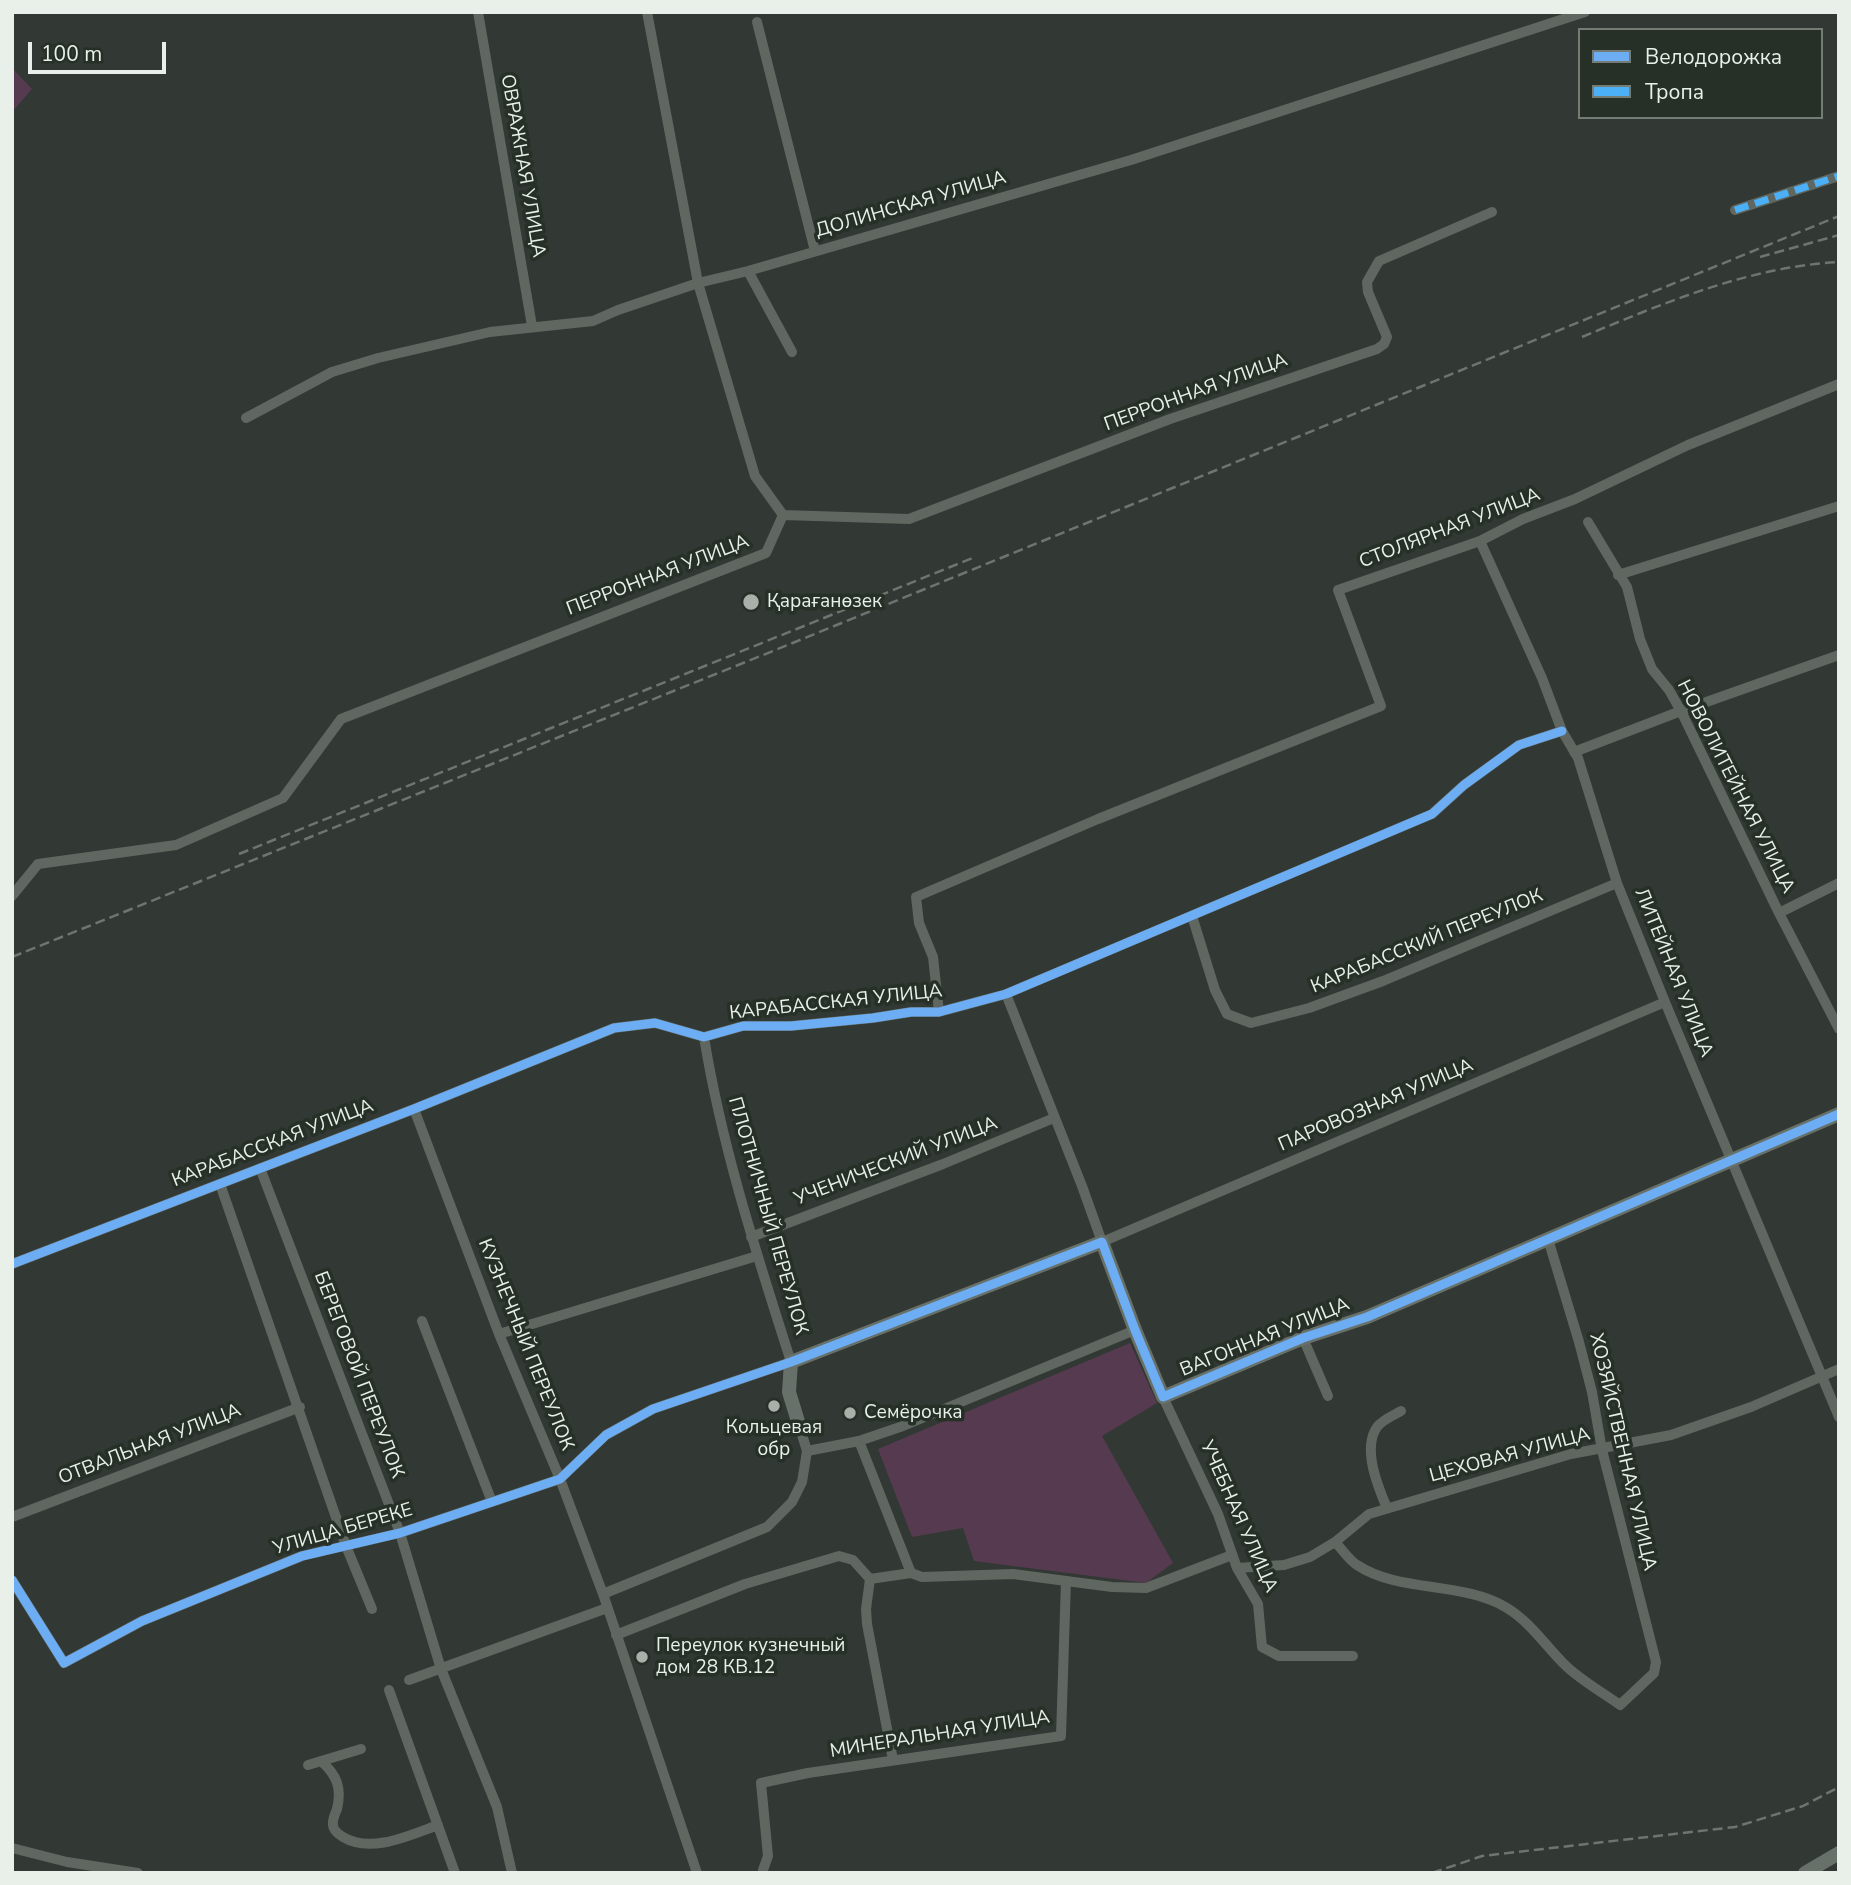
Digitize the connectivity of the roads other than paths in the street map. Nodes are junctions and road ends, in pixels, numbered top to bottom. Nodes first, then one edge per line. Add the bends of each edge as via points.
1 (478, 12) edge
2 (646, 12) edge
3 (1585, 12) edge
4 (757, 22) dead end
5 (1839, 176) edge
6 (1735, 210) dead end
7 (1492, 212) dead end
8 (815, 251) junction
9 (748, 271) junction
10 (698, 283) junction
11 (532, 326) junction
12 (792, 352) dead end
13 (1839, 384) edge
14 (246, 418) dead end
15 (1839, 506) edge
16 (783, 515) junction
17 (1588, 522) dead end
18 (1480, 541) junction
19 (1618, 575) junction
20 (1839, 656) edge
21 (1681, 711) junction
22 (1562, 731) junction
23 (1574, 752) junction
24 (1617, 883) junction
25 (1839, 883) edge
26 (12, 896) edge
27 (1779, 913) junction
28 (1192, 916) junction
29 (1006, 994) junction
30 (1665, 1003) junction
31 (939, 1012) junction
32 (1839, 1029) edge
33 (704, 1037) junction
34 (414, 1109) junction
35 (1839, 1114) edge
36 (1054, 1118) junction
37 (1731, 1161) junction
38 (260, 1168) junction
39 (220, 1184) junction
40 (751, 1237) junction
41 (1548, 1239) junction
42 (1102, 1242) junction
43 (757, 1256) junction
44 (12, 1264) edge
45 (422, 1321) dead end
46 (1135, 1330) junction
47 (499, 1334) junction
48 (1303, 1338) junction
49 (791, 1362) junction
50 (1839, 1369) edge
51 (1822, 1376) junction
52 (1328, 1396) dead end
53 (1163, 1397) junction
54 (300, 1407) junction
55 (1401, 1411) dead end
56 (1839, 1417) edge
57 (800, 1428) joint
58 (859, 1441) junction
59 (1602, 1450) junction
60 (807, 1451) junction
61 (560, 1479) junction
62 (492, 1502) junction
63 (1387, 1508) junction
64 (12, 1517) edge
65 (400, 1533) junction
66 (1335, 1542) junction
67 (346, 1546) junction
68 (1232, 1555) junction
69 (1237, 1568) junction
70 (911, 1573) junction
71 (870, 1579) junction
72 (12, 1580) edge
73 (1066, 1581) junction
74 (603, 1594) junction
75 (607, 1608) junction
76 (372, 1609) dead end
77 (616, 1635) junction
78 (1353, 1656) dead end
79 (441, 1669) junction
80 (409, 1680) dead end
81 (389, 1690) dead end
82 (361, 1749) dead end
83 (893, 1760) junction
84 (321, 1761) junction
85 (308, 1765) dead end
86 (438, 1825) junction
87 (12, 1848) edge
88 (1839, 1853) edge
89 (763, 1870) dead end
90 (138, 1873) edge
91 (455, 1873) edge
92 (512, 1873) edge
93 (697, 1873) edge
94 (1805, 1873) edge

1 - 11 street, ОВРАЖНАЯ УЛИЦА
2 - 10 street
3 - 8 street, ДОЛИНСКАЯ УЛИЦА via 1131,160
4 - 8 street
5 - 6 street
7 - 16 street, ПЕРРОННАЯ УЛИЦА via 1378,261 1367,282 1387,337 1377,349 1170,419 909,519
8 - 9 street, ДОЛИНСКАЯ УЛИЦА
9 - 10 street, ДОЛИНСКАЯ УЛИЦА
9 - 12 street
10 - 11 street, ДОЛИНСКАЯ УЛИЦА via 593,321
10 - 16 street via 755,476
11 - 14 street, ДОЛИНСКАЯ УЛИЦА via 343,369
13 - 18 street, СТОЛЯРНАЯ УЛИЦА via 1688,445
15 - 19 street
16 - 26 street, ПЕРРОННАЯ УЛИЦА via 765,552 341,719 283,798 176,845 38,864
17 - 19 street, НОВОЛИТЕЙНАЯ УЛИЦА
18 - 22 street, ЛИТЕЙНАЯ УЛИЦА
18 - 31 street, СТОЛЯРНАЯ УЛИЦА via 1338,590 1381,706 916,897 919,923 933,957
19 - 21 street, НОВОЛИТЕЙНАЯ УЛИЦА via 1627,587 1652,668
20 - 21 street
21 - 23 street
21 - 27 street, НОВОЛИТЕЙНАЯ УЛИЦА
22 - 23 street, ЛИТЕЙНАЯ УЛИЦА
22 - 28 street, КАРАБАССКАЯ УЛИЦА via 1519,745 1432,814
23 - 24 street, ЛИТЕЙНАЯ УЛИЦА
24 - 28 street, КАРАБАССКИЙ ПЕРЕУЛОК via 1383,981 1251,1023 1227,1014
24 - 30 street, ЛИТЕЙНАЯ УЛИЦА
25 - 27 street
27 - 32 street, НОВОЛИТЕЙНАЯ УЛИЦА
28 - 29 street, КАРАБАССКАЯ УЛИЦА
29 - 31 street, КАРАБАССКАЯ УЛИЦА
29 - 36 street
30 - 37 street, ЛИТЕЙНАЯ УЛИЦА
30 - 42 street, ПАРОВОЗНАЯ УЛИЦА
31 - 33 street, КАРАБАССКАЯ УЛИЦА via 743,1026
33 - 34 street, КАРАБАССКАЯ УЛИЦА via 655,1023 614,1028
33 - 40 street, ПЛОТНИЧНЫЙ ПЕРЕУЛОК
34 - 38 street, КАРАБАССКАЯ УЛИЦА
34 - 47 street, КУЗНЕЧНЫЙ ПЕРЕУЛОК
35 - 37 street, ВАГОННАЯ УЛИЦА
36 - 40 street, УЧЕНИЧЕСКИЙ УЛИЦА
36 - 42 street
37 - 41 street, ВАГОННАЯ УЛИЦА
37 - 51 street, ЛИТЕЙНАЯ УЛИЦА
38 - 39 street, КАРАБАССКАЯ УЛИЦА
38 - 65 street, БЕРЕГОВОЙ ПЕРЕУЛОК
39 - 44 street, КАРАБАССКАЯ УЛИЦА
39 - 54 street
40 - 43 street, ПЛОТНИЧНЫЙ ПЕРЕУЛОК
41 - 48 street, ВАГОННАЯ УЛИЦА via 1367,1317
41 - 59 street, ХОЗЯЙСТВЕННАЯ УЛИЦА via 1582,1354
42 - 46 street, ВАГОННАЯ УЛИЦА
42 - 49 street
43 - 47 street
43 - 49 street, ПЛОТНИЧНЫЙ ПЕРЕУЛОК
45 - 62 street
46 - 53 street, ВАГОННАЯ УЛИЦА
46 - 58 street
47 - 61 street, КУЗНЕЧНЫЙ ПЕРЕУЛОК
48 - 52 street
48 - 53 street, ВАГОННАЯ УЛИЦА
49 - 57 street via 789,1392
49 - 61 street via 653,1409 606,1435
50 - 51 street, ЦЕХОВАЯ УЛИЦА
51 - 56 street, ЛИТЕЙНАЯ УЛИЦА
51 - 59 street, ЦЕХОВАЯ УЛИЦА via 1671,1435
53 - 68 street, УЧЕБНАЯ УЛИЦА via 1218,1514
54 - 64 street, ОТВАЛЬНАЯ УЛИЦА
54 - 67 street
55 - 63 street via 1378,1425 1372,1438 1373,1476
57 - 60 street
58 - 60 street
58 - 70 street
59 - 63 street, ЦЕХОВАЯ УЛИЦА via 1571,1454
59 - 66 street, ХОЗЯЙСТВЕННАЯ УЛИЦА via 1656,1662 1654,1674 1620,1705 1565,1666 1536,1632 1506,1607 1466,1592 1372,1572 1356,1564
60 - 74 street via 802,1482 792,1502 768,1527
61 - 62 street, УЛИЦА БЕРЕКЕ
61 - 74 street, КУЗНЕЧНЫЙ ПЕРЕУЛОК
62 - 65 street, УЛИЦА БЕРЕКЕ
63 - 66 street, ЦЕХОВАЯ УЛИЦА via 1369,1514
65 - 67 street, УЛИЦА БЕРЕКЕ
65 - 79 street, БЕРЕГОВОЙ ПЕРЕУЛОК
66 - 69 street, ЦЕХОВАЯ УЛИЦА via 1284,1565
67 - 72 street, УЛИЦА БЕРЕКЕ via 302,1556 142,1621 64,1663
67 - 76 street
68 - 69 street, УЧЕБНАЯ УЛИЦА
68 - 73 street via 1146,1588
69 - 78 street, УЧЕБНАЯ УЛИЦА via 1258,1604 1262,1647 1279,1657
70 - 71 street
70 - 73 street via 922,1577 1013,1574
71 - 77 street via 853,1560 839,1556 745,1584
71 - 83 street via 867,1624
73 - 83 street, МИНЕРАЛЬНАЯ УЛИЦА via 1061,1736
74 - 75 street, КУЗНЕЧНЫЙ ПЕРЕУЛОК
75 - 77 street, КУЗНЕЧНЫЙ ПЕРЕУЛОК
75 - 79 street
77 - 93 street, КУЗНЕЧНЫЙ ПЕРЕУЛОК
79 - 80 street
79 - 92 street, БЕРЕГОВОЙ ПЕРЕУЛОК via 497,1807
81 - 86 street
82 - 84 street
83 - 89 street, МИНЕРАЛЬНАЯ УЛИЦА via 761,1783 768,1856
84 - 85 street
84 - 86 street via 336,1777 340,1797 332,1824 345,1838 366,1844
86 - 91 street
87 - 90 street via 67,1863
88 - 94 street

